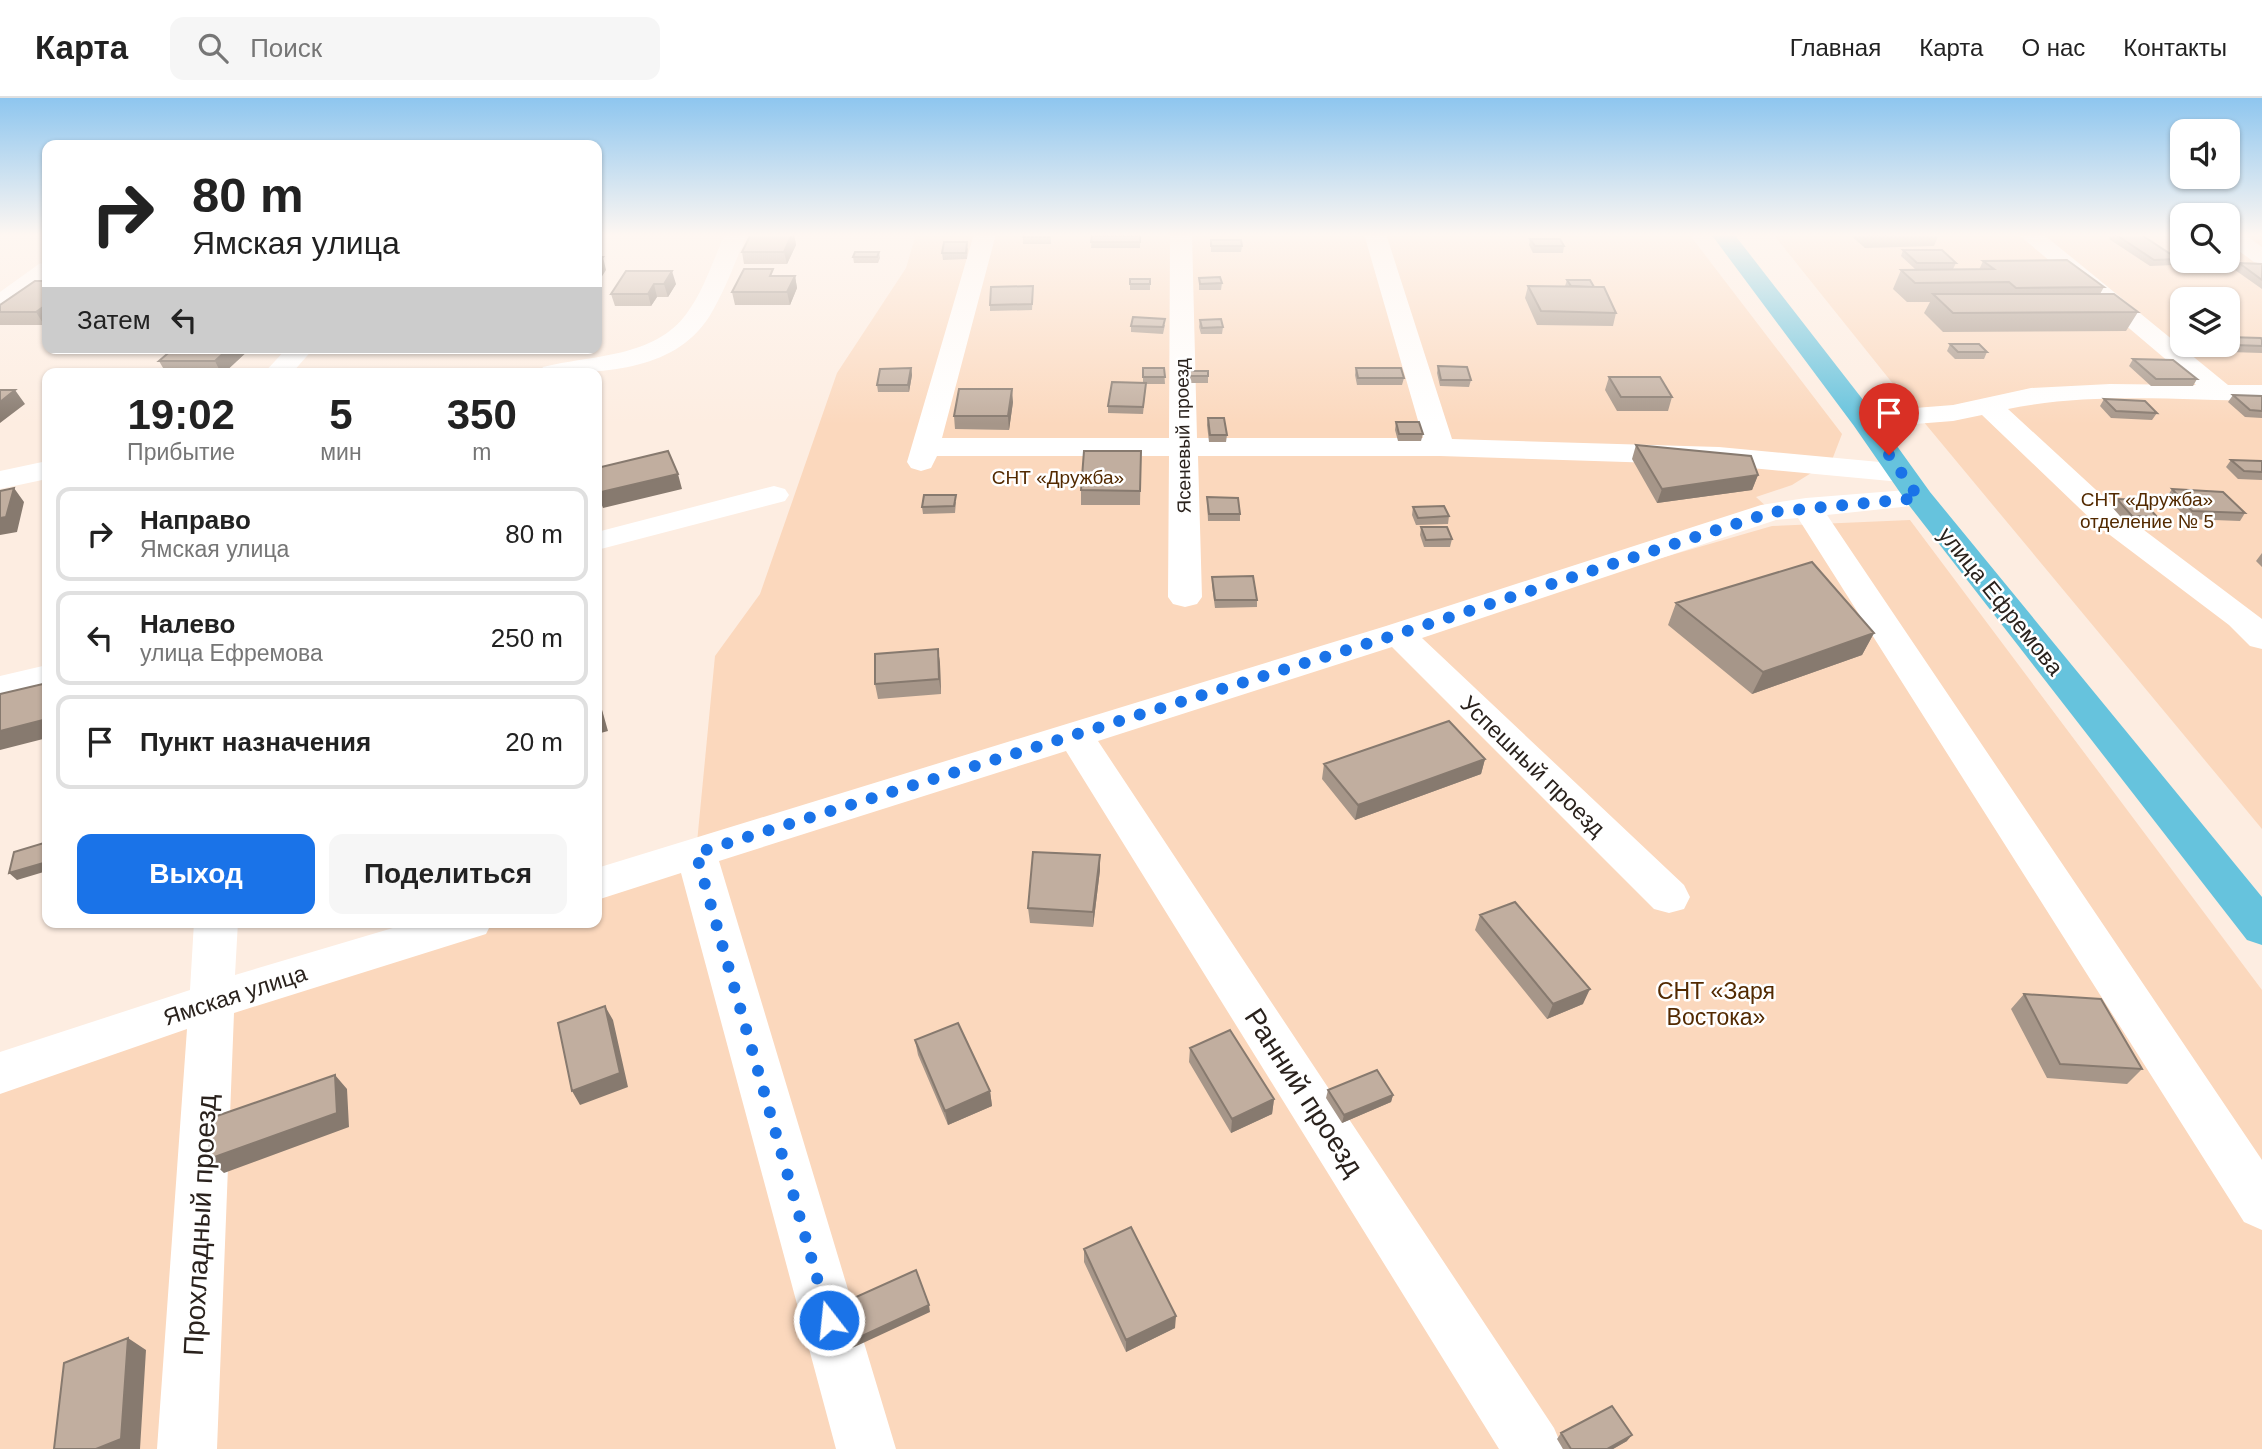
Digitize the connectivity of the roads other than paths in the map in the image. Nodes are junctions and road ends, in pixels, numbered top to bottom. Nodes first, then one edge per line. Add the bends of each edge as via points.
1 (706, 297) edge
2 (967, 297) edge
3 (1181, 297) edge
4 (1394, 297) edge
5 (1770, 297) edge
6 (2106, 297) edge
7 (295, 354) edge
8 (282, 368) edge
9 (579, 368) edge
10 (2222, 393) junction
11 (2262, 393) edge
12 (1989, 407) junction
13 (1864, 420) junction
14 (1182, 447) junction
15 (1440, 447) junction
16 (42, 471) edge
17 (0, 480) edge
18 (1910, 486) junction
19 (774, 495) dead end
20 (1806, 507) junction
21 (602, 540) edge
22 (1185, 597) dead end
23 (1398, 634) junction
24 (2262, 638) edge
25 (42, 678) edge
26 (0, 688) edge
27 (1075, 735) junction
28 (696, 853) junction
29 (602, 882) edge
30 (1669, 897) dead end
31 (216, 928) edge
32 (452, 928) edge
33 (2262, 928) edge
34 (212, 1002) junction
35 (0, 1073) edge
36 (2262, 1205) edge
37 (187, 1449) edge
38 (866, 1449) edge
39 (1533, 1449) edge

1 - 9 street via 677,339 632,358
2 - 14 street via 923,454
3 - 14 street, Ясеневый проезд
4 - 15 street
5 - 13 main road, улица Ефремова
6 - 10 street
7 - 8 street
10 - 11 street
10 - 12 street via 2031,396
12 - 13 street
12 - 24 street via 2109,519
13 - 18 main road, улица Ефремова
14 - 15 street
14 - 22 street, Ясеневый проезд
15 - 18 street via 1719,456
16 - 17 street
18 - 20 street
18 - 33 main road, улица Ефремова
19 - 21 street
20 - 23 street via 1772,512
20 - 36 street
23 - 27 street
23 - 30 street, Успешный проезд
25 - 26 street
27 - 28 street
27 - 39 street, Ранний проезд
28 - 29 street
28 - 38 street
31 - 34 street, Прохладный проезд
32 - 34 street, Ямская улица
34 - 35 street, Ямская улица
34 - 37 street, Прохладный проезд

